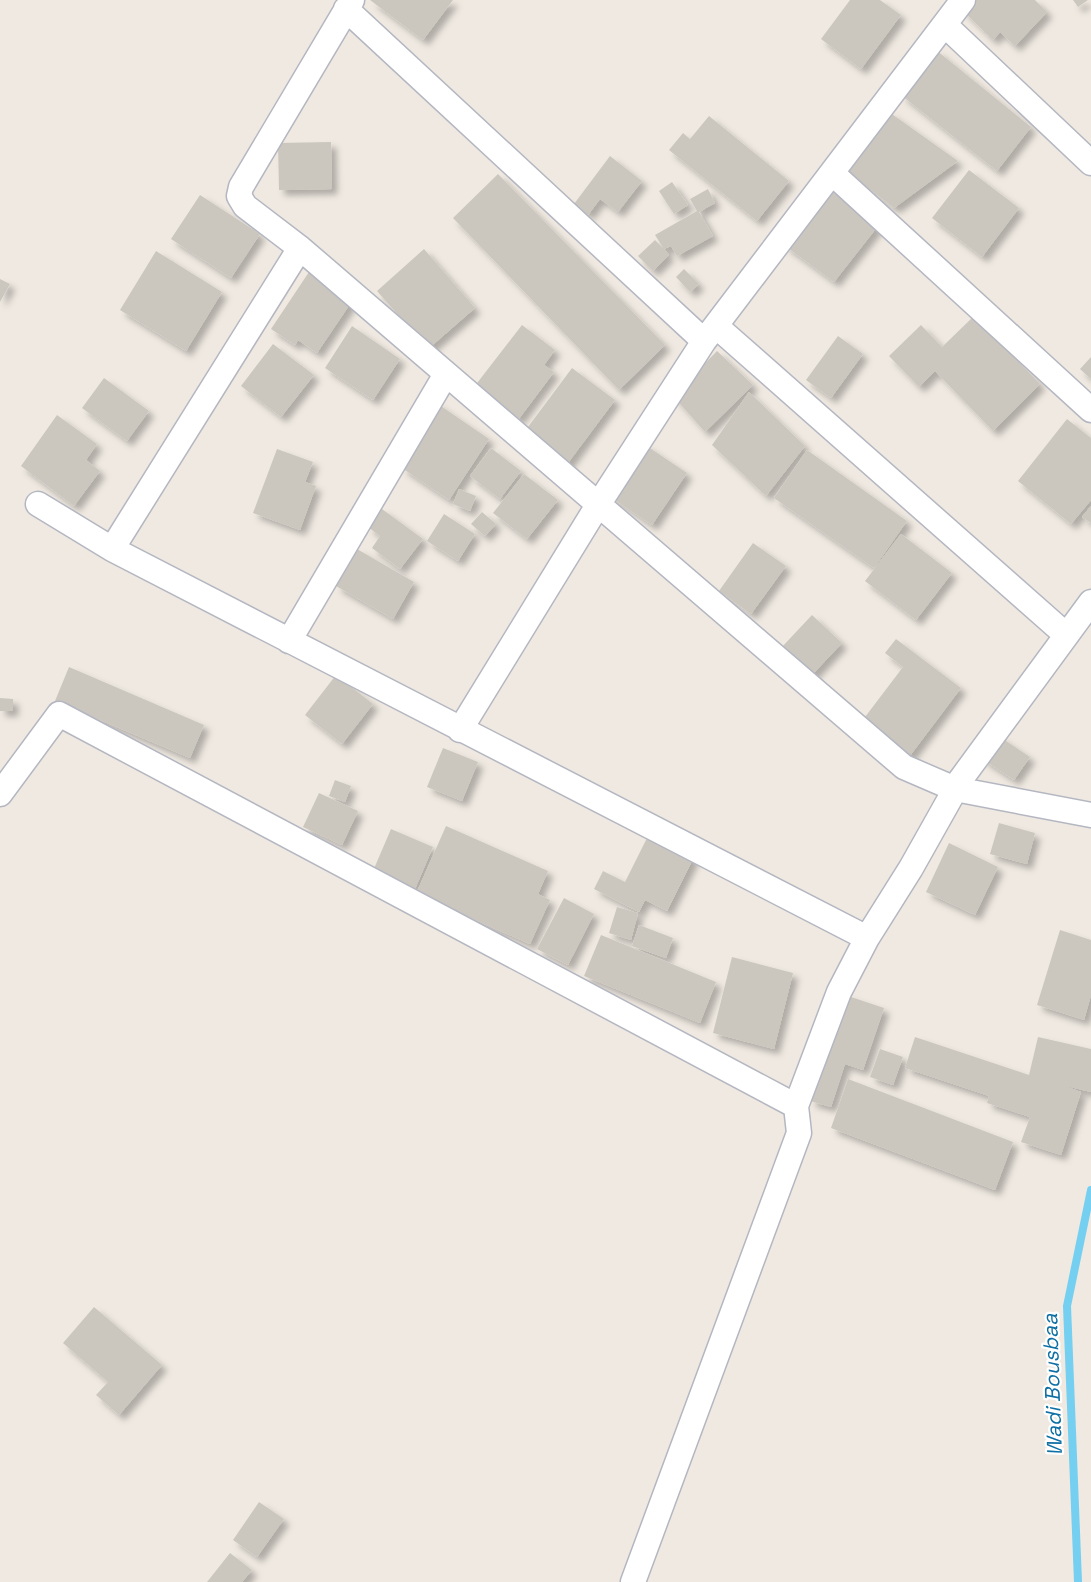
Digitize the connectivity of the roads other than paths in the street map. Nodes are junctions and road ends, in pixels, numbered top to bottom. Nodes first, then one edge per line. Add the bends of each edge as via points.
1 (963, 0) edge
2 (349, 4) edge
3 (945, 25) junction
4 (1091, 163) edge
5 (832, 173) junction
6 (300, 248) junction
7 (710, 334) junction
8 (446, 374) junction
9 (1091, 410) edge
10 (38, 504) dead end
11 (598, 505) junction
12 (112, 549) junction
13 (1091, 602) edge
14 (1065, 634) junction
15 (289, 641) junction
16 (460, 730) junction
17 (955, 789) junction
18 (0, 794) edge
19 (1091, 815) edge
20 (867, 938) junction
21 (796, 1106) junction
22 (633, 1582) edge

1 - 3 street
2 - 6 street via 239,196 245,206
2 - 7 street
3 - 4 street
3 - 5 street
5 - 7 street
5 - 9 street
6 - 8 street
6 - 12 street
7 - 11 street
7 - 14 street
8 - 11 street
8 - 15 street
10 - 12 street
11 - 16 street
11 - 17 street via 904,767
12 - 15 street
13 - 14 street
14 - 17 street
15 - 16 street
16 - 20 street
17 - 19 street
17 - 20 street
18 - 21 street via 59,714
20 - 21 street via 839,992
21 - 22 street via 799,1133

